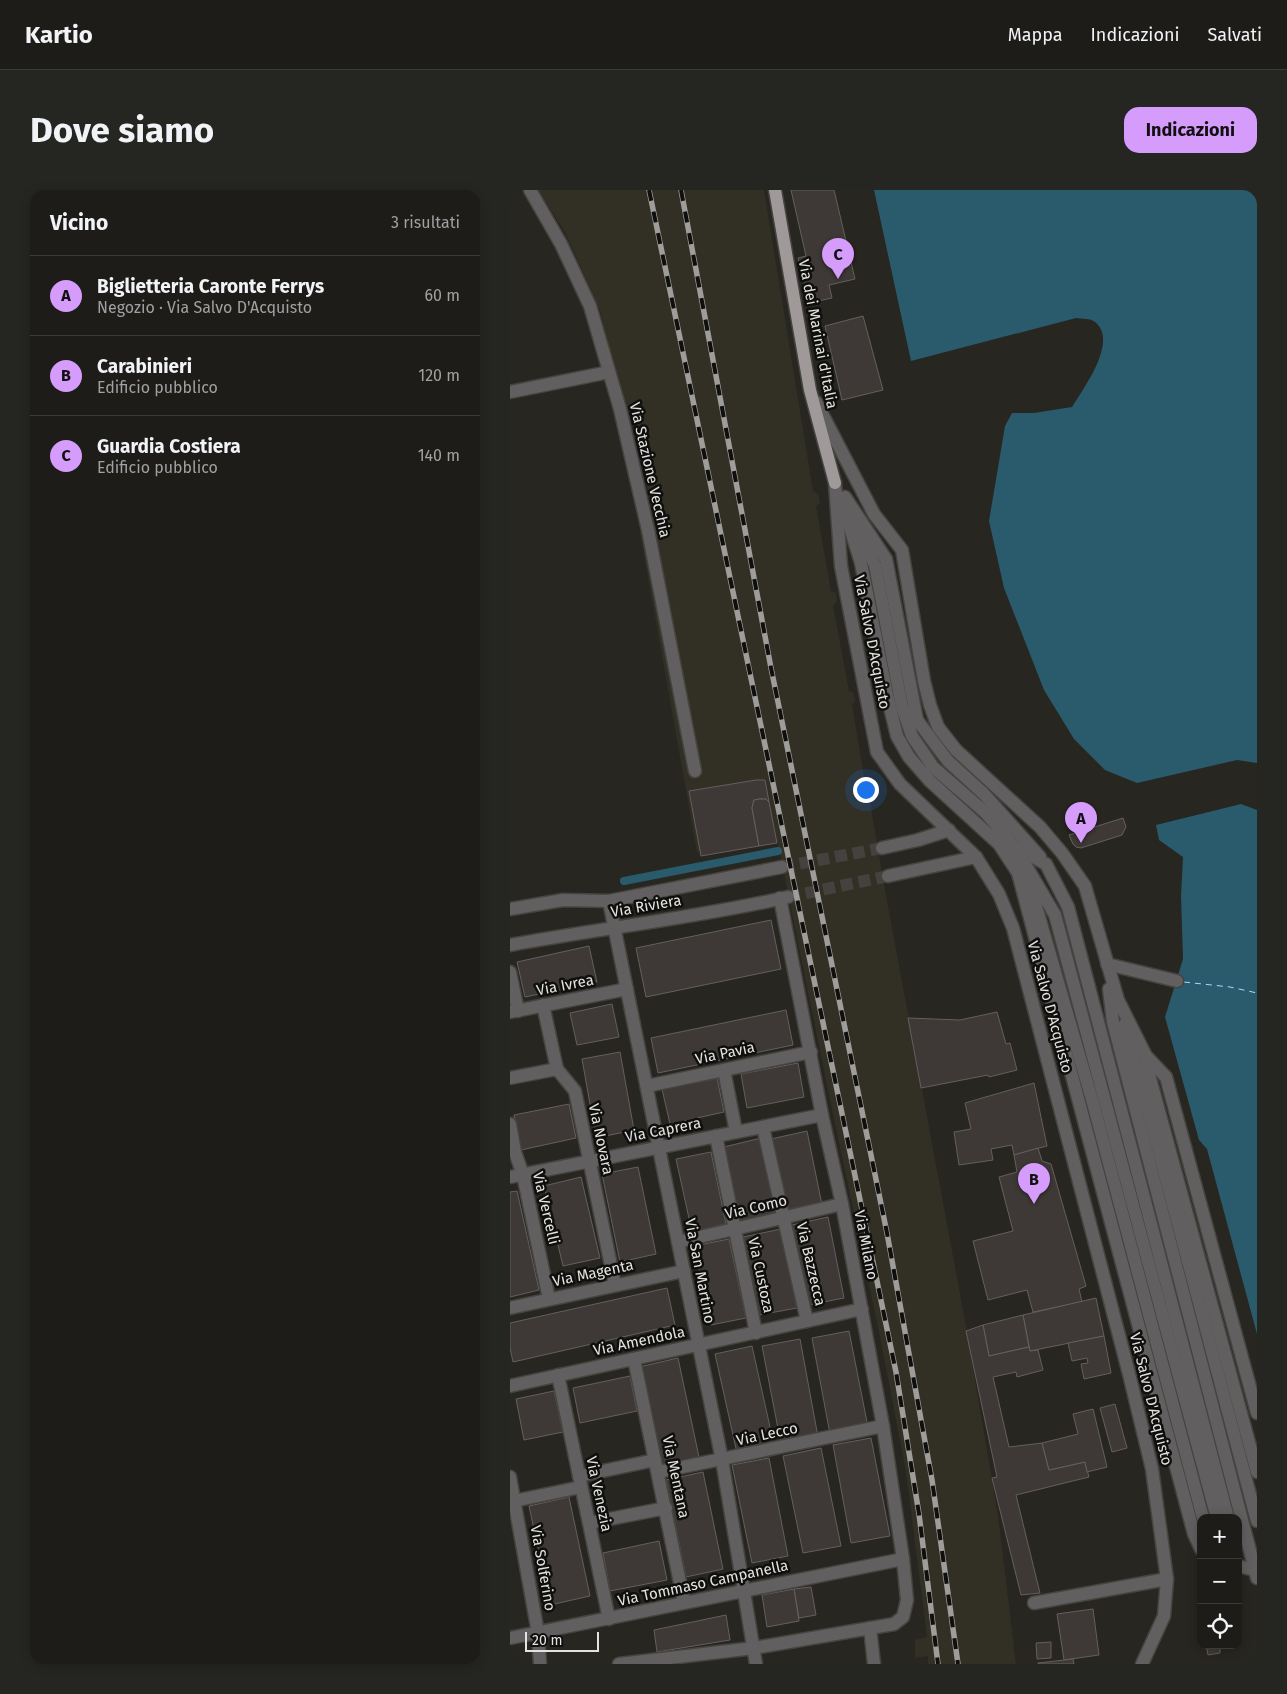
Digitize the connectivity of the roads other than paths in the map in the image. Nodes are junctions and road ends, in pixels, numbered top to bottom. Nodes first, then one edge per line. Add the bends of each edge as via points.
1 (530, 190) edge
2 (775, 190) edge
3 (609, 372) junction
4 (810, 390) junction
5 (510, 392) edge
6 (835, 483) junction
7 (694, 771) dead end
8 (949, 830) junction
9 (1016, 847) junction
10 (882, 848) tunnel mouth
11 (976, 857) junction
12 (1046, 864) junction
13 (782, 867) tunnel mouth
14 (1018, 873) junction
15 (888, 876) tunnel mouth
16 (1029, 882) junction
17 (784, 898) joint
18 (609, 901) junction
19 (510, 909) edge
20 (614, 929) junction
21 (510, 945) edge
22 (1107, 964) junction
23 (510, 972) edge
24 (1177, 981) dead end
25 (627, 989) junction
26 (1118, 1000) junction
27 (543, 1006) junction
28 (514, 1012) edge
29 (811, 1052) junction
30 (1146, 1056) junction
31 (557, 1069) junction
32 (724, 1070) junction
33 (510, 1078) edge
34 (646, 1086) junction
35 (822, 1115) junction
36 (510, 1124) edge
37 (763, 1127) junction
38 (736, 1132) junction
39 (716, 1136) junction
40 (659, 1148) junction
41 (590, 1162) junction
42 (523, 1175) junction
43 (510, 1177) edge
44 (842, 1204) junction
45 (784, 1217) junction
46 (735, 1229) junction
47 (678, 1242) junction
48 (684, 1270) junction
49 (615, 1285) junction
50 (550, 1299) junction
51 (510, 1308) edge
52 (862, 1309) junction
53 (807, 1321) junction
54 (756, 1333) junction
55 (698, 1345) junction
56 (634, 1359) junction
57 (558, 1375) junction
58 (510, 1386) edge
59 (1257, 1413) edge
60 (883, 1426) junction
61 (722, 1460) junction
62 (657, 1466) junction
63 (1257, 1472) edge
64 (510, 1477) edge
65 (580, 1482) junction
66 (514, 1501) junction
67 (666, 1508) junction
68 (1202, 1514) edge
69 (1216, 1514) edge
70 (1227, 1514) edge
71 (1257, 1521) edge
72 (588, 1523) junction
73 (1197, 1539) edge
74 (903, 1559) junction
75 (1242, 1565) edge
76 (1256, 1573) edge
77 (1167, 1579) junction
78 (743, 1590) junction
79 (684, 1602) junction
80 (1034, 1603) dead end
81 (610, 1619) junction
82 (870, 1628) junction
83 (538, 1633) junction
84 (510, 1638) edge
85 (754, 1648) junction
86 (540, 1664) edge
87 (619, 1664) edge
88 (756, 1664) edge
89 (874, 1664) edge
90 (1142, 1664) edge

1 - 3 street, Via Stazione Vecchia via 561,244 590,306
2 - 4 main road, Via dei Marinai d'Italia
3 - 5 street
3 - 7 street, Via Stazione Vecchia via 648,530
4 - 6 main road, Via dei Marinai d'Italia
4 - 22 street via 874,514 902,550 924,681 938,727 956,750 1040,827 1062,853 1085,886
6 - 8 street, Via Salvo D'Acquisto via 841,566 877,752 900,784
6 - 9 street via 875,565 902,706 912,736 933,767 986,813
6 - 12 street via 886,559 917,720 948,761 984,794
6 - 14 street via 861,563 897,736 909,757 930,780 999,844
8 - 10 street
8 - 11 street, Via Salvo D'Acquisto
9 - 12 street
9 - 16 street
9 - 69 street via 1055,915
11 - 15 street
11 - 77 street, Via Salvo D'Acquisto via 999,894 1013,928 1152,1469
12 - 70 street via 1068,907
13 - 18 street, Via Riviera
14 - 16 street
14 - 73 street
16 - 68 street via 1093,1103
17 - 20 street, Via Riviera
17 - 29 street, Via Milano
18 - 19 street, Via Riviera via 563,900
18 - 20 street, Via San Martino
20 - 21 street, Via Riviera
20 - 25 street, Via San Martino
22 - 24 street
22 - 26 street
22 - 76 street via 1112,1022
23 - 28 street
25 - 27 street, Via Ivrea
25 - 34 street, Via San Martino
26 - 30 street
26 - 71 street
27 - 28 street, Via Ivrea
27 - 31 street, Via Novara
29 - 32 street, Via Pavia
29 - 35 street, Via Milano
30 - 59 street via 1166,1077
30 - 63 street
31 - 33 street
31 - 41 street, Via Novara via 575,1091
32 - 34 street, Via Pavia
32 - 38 street
34 - 40 street, Via San Martino
35 - 37 street, Via Caprera
35 - 44 street, Via Milano
36 - 42 street, Via Vercelli
37 - 38 street, Via Caprera
37 - 45 street, Via Bazzecca
38 - 39 street, Via Caprera
39 - 40 street, Via Caprera
39 - 46 street, Via Custoza
40 - 41 street, Via Caprera
40 - 47 street, Via San Martino
41 - 42 street, Via Caprera
41 - 49 street, Via Novara
42 - 43 street, Via Caprera
42 - 50 street, Via Vercelli
44 - 45 street, Via Como
44 - 52 street, Via Milano
45 - 46 street, Via Como
45 - 53 street, Via Bazzecca
46 - 47 street, Via Como
46 - 54 street, Via Custoza
47 - 48 street, Via San Martino
48 - 49 street, Via Magenta
48 - 55 street, Via San Martino
49 - 50 street, Via Magenta
50 - 51 street, Via Magenta
52 - 53 street, Via Amendola
52 - 60 street, Via Milano
53 - 54 street, Via Amendola
54 - 55 street, Via Amendola
55 - 56 street, Via Amendola
55 - 61 street, Via San Martino
56 - 57 street, Via Amendola
56 - 62 street, Via Mentana
57 - 58 street, Via Amendola
57 - 65 street, Via Venezia
60 - 61 street, Via Lecco
60 - 74 street, Via Milano
61 - 62 street, Via Lecco
61 - 78 street, Via San Martino
62 - 65 street, Via Lecco
62 - 67 street, Via Mentana
64 - 66 street, Via Solferino
65 - 66 street, Via Lecco
65 - 72 street, Via Venezia
66 - 83 street, Via Solferino
67 - 72 street
67 - 79 street, Via Mentana
72 - 81 street, Via Venezia
74 - 78 street, Via Tommaso Campanella
74 - 82 street, Via Milano via 908,1600 903,1617 894,1624
75 - 76 street
77 - 80 street
77 - 90 street, Via Salvo D'Acquisto via 1164,1616
78 - 79 street, Via Tommaso Campanella
78 - 85 street, Via San Martino
79 - 81 street, Via Tommaso Campanella
81 - 83 street, Via Tommaso Campanella
82 - 85 street
82 - 89 street
83 - 84 street, Via Tommaso Campanella
83 - 86 street, Via Solferino
85 - 87 street
85 - 88 street, Via San Martino

